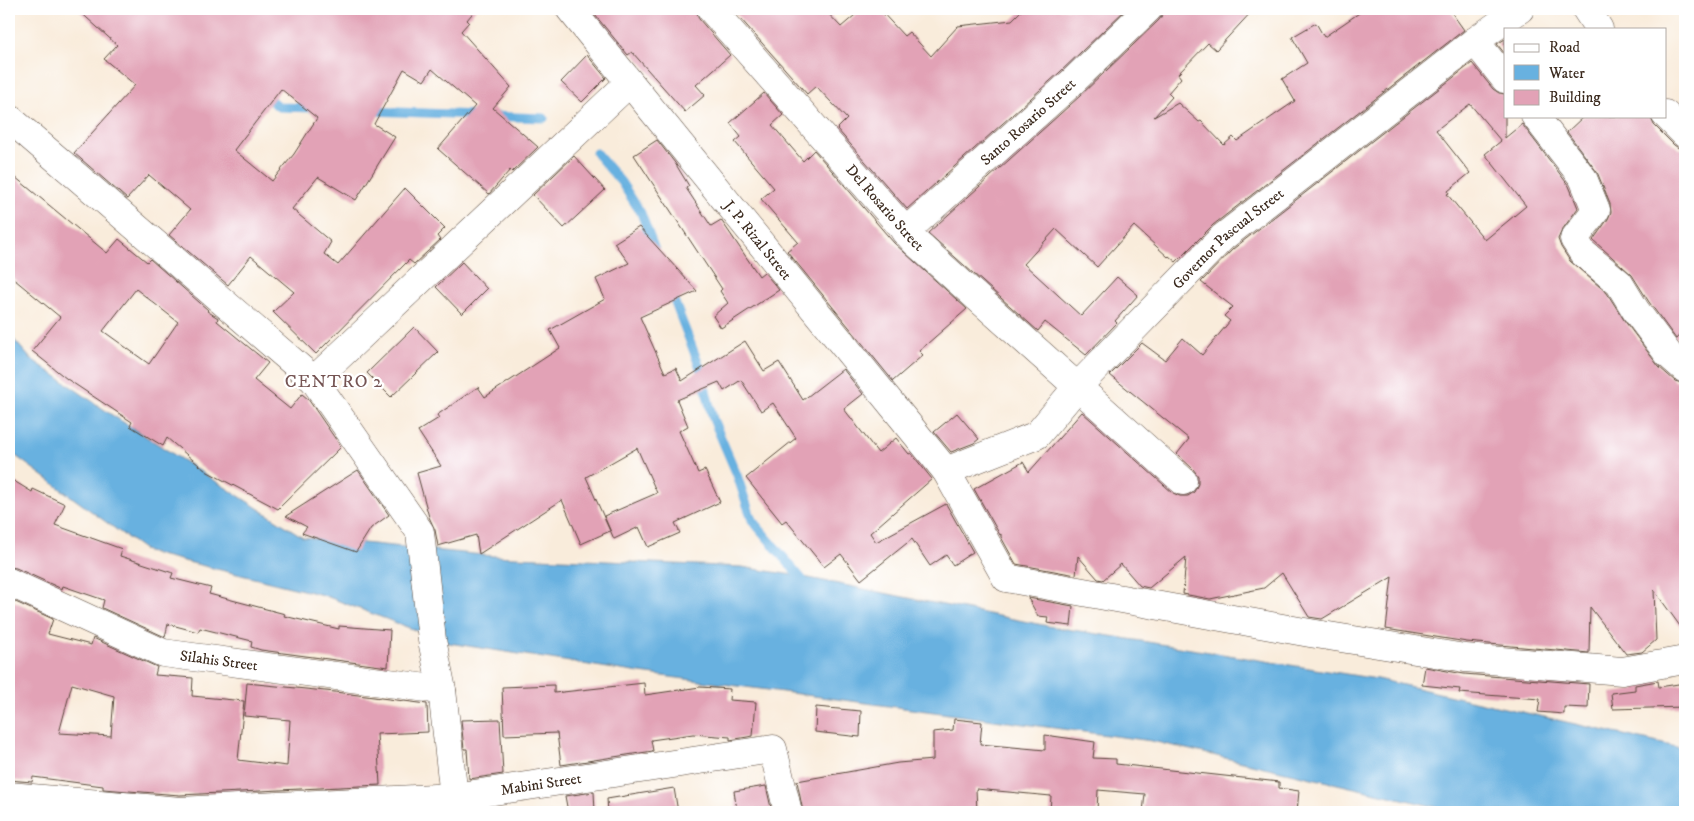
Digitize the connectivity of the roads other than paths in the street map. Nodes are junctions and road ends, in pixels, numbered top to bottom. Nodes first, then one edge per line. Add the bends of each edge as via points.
1 (570, 9) edge
2 (711, 9) edge
3 (1148, 9) edge
4 (1520, 9) edge
5 (1586, 9) edge
6 (1598, 28) edge
7 (1475, 41) junction
8 (1504, 78) edge
9 (629, 83) junction
10 (1666, 115) edge
11 (9, 118) edge
12 (1537, 118) edge
13 (1685, 134) edge
14 (905, 232) junction
15 (1685, 369) edge
16 (314, 380) junction
17 (1077, 387) junction
18 (946, 471) junction
19 (1183, 481) dead end
20 (9, 582) edge
21 (1685, 660) edge
22 (442, 690) junction
23 (9, 796) edge
24 (454, 797) junction
25 (788, 812) edge

1 - 9 street, J. P. Rizal Street
2 - 14 street, Del Rosario Street
3 - 14 street, Santo Rosario Street via 1070,84
4 - 7 street, Governor Pascual Street
5 - 6 street
7 - 8 street
7 - 17 street, Governor Pascual Street via 1223,237
9 - 16 street
9 - 18 street, J. P. Rizal Street
10 - 13 street
11 - 16 street
12 - 15 street via 1583,178 1596,210 1574,239 1582,253 1619,283 1669,355
14 - 17 street, Del Rosario Street
16 - 22 street via 420,532 432,640
17 - 18 street, Governor Pascual Street via 1037,435
17 - 19 street, Del Rosario Street
18 - 21 street, J. P. Rizal Street via 1006,578 1465,658 1622,671
20 - 22 street, Silahis Street via 163,652
22 - 24 street
23 - 24 street, Mabini Street via 180,811
24 - 25 street, Mabini Street via 773,749

